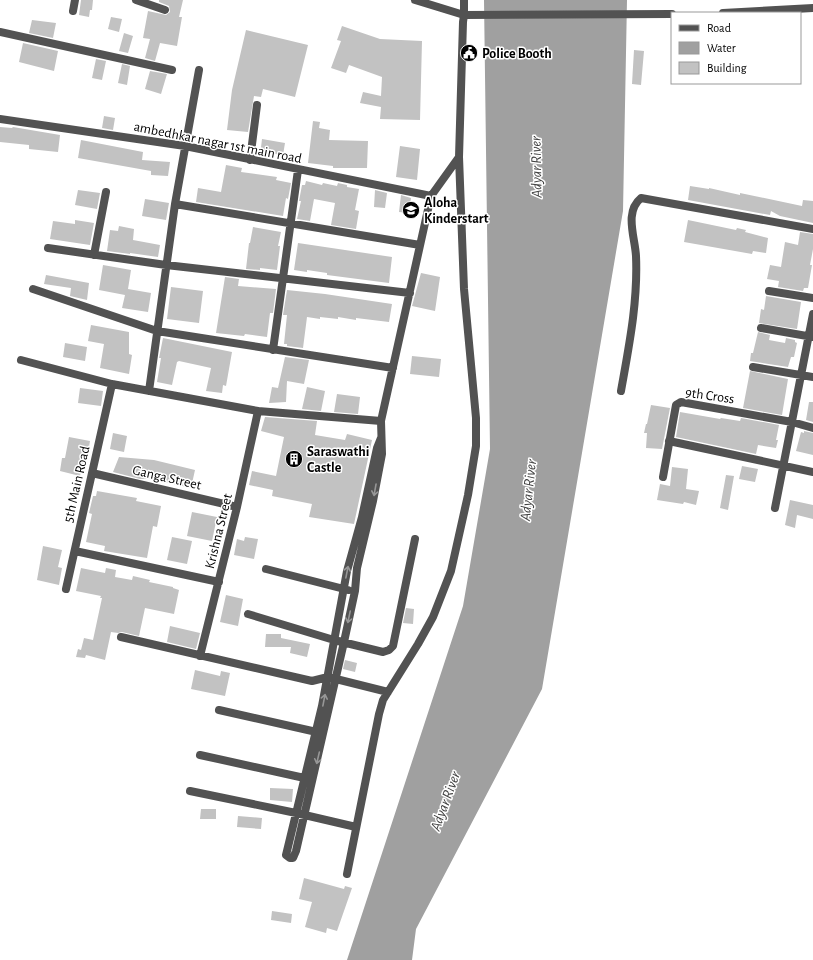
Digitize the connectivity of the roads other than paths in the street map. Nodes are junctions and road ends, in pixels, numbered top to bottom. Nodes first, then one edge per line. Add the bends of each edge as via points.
1 (75, 0) edge
2 (136, 0) edge
3 (415, 0) edge
4 (464, 0) edge
5 (813, 8) edge
6 (165, 10) dead end
7 (73, 11) dead end
8 (741, 12) edge
9 (671, 14) edge
10 (464, 15) junction
11 (0, 32) edge
12 (172, 70) dead end
13 (199, 70) dead end
14 (257, 105) dead end
15 (0, 119) edge
16 (185, 146) junction
17 (460, 157) junction
18 (250, 160) junction
19 (298, 170) junction
20 (106, 192) dead end
21 (431, 196) junction
22 (175, 204) junction
23 (290, 224) junction
24 (813, 228) edge
25 (420, 245) junction
26 (48, 248) dead end
27 (94, 255) junction
28 (166, 265) junction
29 (282, 278) junction
30 (33, 289) dead end
31 (769, 291) dead end
32 (410, 293) junction
33 (813, 298) edge
34 (813, 314) edge
35 (761, 328) dead end
36 (157, 331) junction
37 (811, 336) edge
38 (273, 350) junction
39 (21, 360) dead end
40 (753, 367) dead end
41 (393, 368) junction
42 (801, 374) junction
43 (813, 377) edge
44 (112, 384) junction
45 (149, 391) junction
46 (621, 391) dead end
47 (258, 411) junction
48 (381, 421) junction
49 (792, 422) junction
50 (813, 428) edge
51 (669, 442) junction
52 (784, 465) junction
53 (813, 472) edge
54 (92, 473) junction
55 (663, 477) dead end
56 (237, 507) junction
57 (775, 508) dead end
58 (366, 518) junction
59 (415, 539) dead end
60 (75, 551) junction
61 (266, 569) dead end
62 (219, 582) junction
63 (66, 589) dead end
64 (344, 590) junction
65 (355, 591) junction
66 (248, 614) dead end
67 (121, 637) dead end
68 (334, 640) junction
69 (344, 642) junction
70 (200, 656) junction
71 (332, 677) junction
72 (388, 692) junction
73 (219, 710) dead end
74 (320, 733) junction
75 (200, 755) dead end
76 (309, 779) junction
77 (190, 790) dead end
78 (300, 814) junction
79 (356, 828) junction
80 (347, 874) dead end

1 - 7 street
2 - 6 street
3 - 10 street
4 - 10 street
5 - 8 street
9 - 10 street
10 - 17 street
11 - 12 street
13 - 16 street
14 - 18 street
15 - 16 street, ambedhkar nagar 1st main road
16 - 18 street, ambedhkar nagar 1st main road
16 - 22 street
17 - 21 street
17 - 72 street via 464,289 476,418 476,446 451,571 433,616
18 - 19 street, ambedhkar nagar 1st main road
19 - 21 street, ambedhkar nagar 1st main road
19 - 23 street
20 - 27 street
21 - 25 street
22 - 23 street
22 - 28 street
23 - 25 street
23 - 29 street
24 - 46 street via 641,198 631,215 636,255 633,324
25 - 32 street
26 - 27 street
27 - 28 street
28 - 29 street
28 - 36 street
29 - 32 street
29 - 38 street
30 - 36 street
31 - 33 street
32 - 41 street
34 - 37 street
35 - 37 street
36 - 38 street
36 - 45 street
37 - 42 street
38 - 41 street
39 - 44 street
40 - 42 street
41 - 48 street
42 - 43 street
42 - 49 street
44 - 45 street
44 - 54 street, 5th Main Road
45 - 47 street
47 - 48 street
47 - 56 street, Krishna Street
48 - 58 street via 382,454
49 - 50 street, 9th Cross
49 - 51 street, 9th Cross via 681,402 676,405
49 - 52 street
51 - 52 street
51 - 55 street, 9th Cross
52 - 53 street
52 - 57 street
54 - 56 street, Ganga Street
54 - 60 street, 5th Main Road
56 - 62 street, Krishna Street
64 -> 58 street via 350,559
58 - 65 street
59 - 69 street via 394,646 383,652
60 - 62 street
60 - 63 street, 5th Main Road
61 - 64 street
62 - 70 street, Krishna Street
64 - 65 street
64 - 68 street
65 -> 69 street
66 - 68 street
67 - 70 street
68 - 69 street
68 - 71 street
69 - 71 street
70 - 71 street via 312,681
71 - 72 street
71 - 74 street
72 - 79 street via 379,714
73 - 74 street
74 - 76 street
75 - 76 street
76 - 78 street
77 - 78 street
78 - 79 street
79 - 80 street

